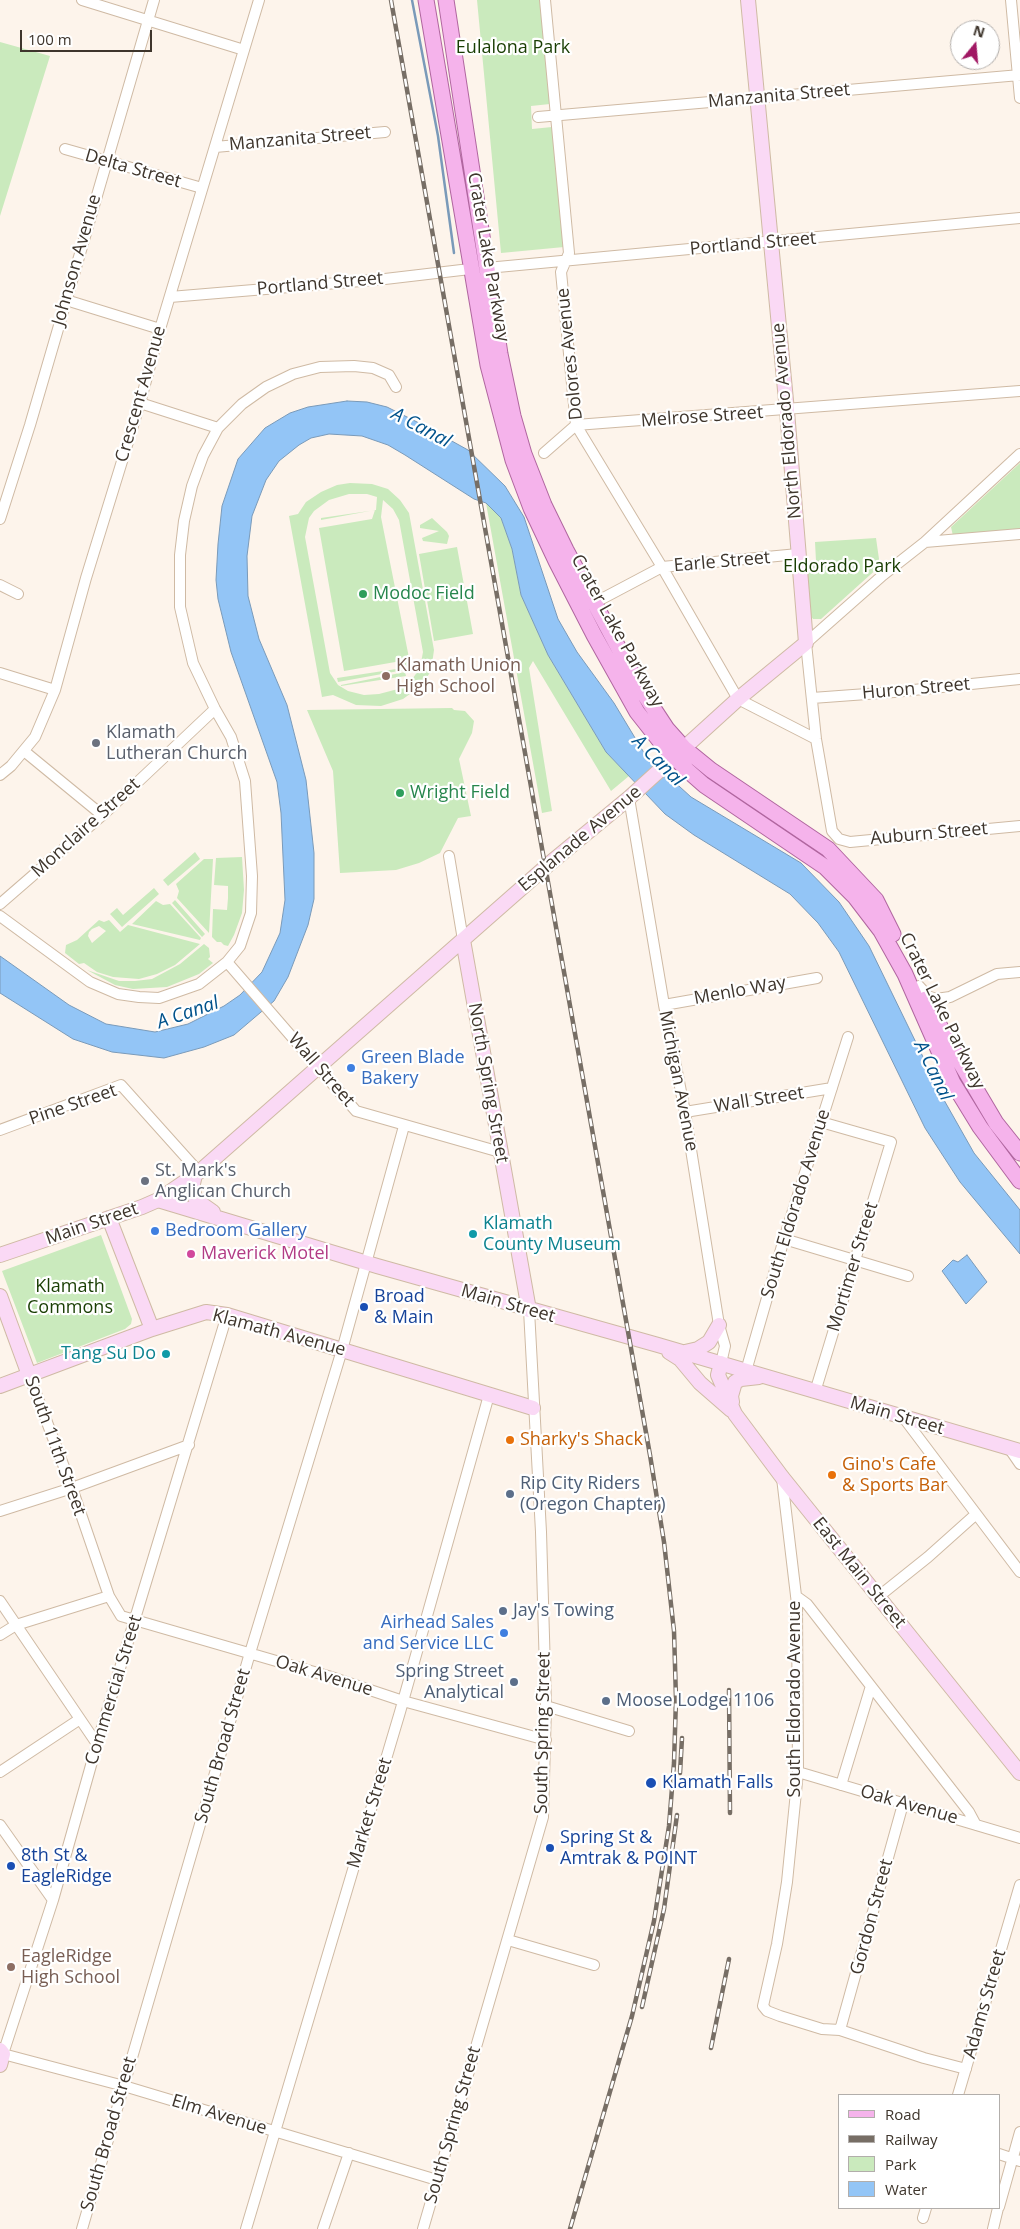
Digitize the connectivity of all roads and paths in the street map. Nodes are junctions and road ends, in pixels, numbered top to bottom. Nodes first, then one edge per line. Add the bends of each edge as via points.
1 (82, 0) edge
2 (154, 0) edge
3 (260, 0) edge
4 (426, 0) edge
5 (446, 0) edge
6 (544, 0) edge
7 (748, 0) edge
8 (1011, 0) edge
9 (148, 21) junction
10 (244, 50) junction
11 (1019, 75) edge
12 (757, 97) junction
13 (1020, 98) edge
14 (556, 116) junction
15 (538, 117) dead end
16 (385, 132) dead end
17 (215, 147) junction
18 (65, 149) dead end
19 (106, 162) junction
20 (202, 188) junction
21 (1020, 218) edge
22 (770, 243) junction
23 (565, 262) junction
24 (486, 268) junction
25 (470, 269) junction
26 (170, 297) junction
27 (66, 300) junction
28 (160, 328) junction
29 (500, 354) junction
30 (396, 387) dead end
31 (1020, 392) edge
32 (140, 403) junction
33 (787, 411) junction
34 (576, 426) junction
35 (218, 428) junction
36 (544, 453) dead end
37 (1020, 454) edge
38 (0, 520) edge
39 (1020, 534) edge
40 (925, 542) junction
41 (798, 554) junction
42 (662, 567) junction
43 (0, 585) edge
44 (18, 594) dead end
45 (594, 602) junction
46 (806, 643) junction
47 (0, 673) edge
48 (1020, 679) edge
49 (54, 690) junction
50 (812, 698) junction
51 (738, 699) junction
52 (215, 709) junction
53 (816, 739) junction
54 (24, 751) junction
55 (679, 753) junction
56 (0, 775) edge
57 (634, 794) junction
58 (102, 815) junction
59 (1020, 826) edge
60 (839, 839) joint
61 (449, 856) dead end
62 (0, 904) edge
63 (0, 916) edge
64 (463, 940) junction
65 (227, 962) junction
66 (1020, 972) edge
67 (816, 978) dead end
68 (919, 986) junction
69 (664, 1005) junction
70 (848, 1037) dead end
71 (319, 1068) junction
72 (832, 1088) junction
73 (685, 1112) junction
74 (821, 1122) junction
75 (404, 1126) junction
76 (0, 1130) edge
77 (891, 1142) joint
78 (500, 1152) junction
79 (1020, 1153) edge
80 (197, 1174) junction
81 (1020, 1181) edge
82 (158, 1200) junction
83 (109, 1218) junction
84 (226, 1220) junction
85 (784, 1239) junction
86 (0, 1256) edge
87 (855, 1261) junction
88 (366, 1263) junction
89 (908, 1276) dead end
90 (0, 1296) edge
91 (529, 1310) junction
92 (227, 1315) junction
93 (719, 1325) junction
94 (152, 1329) junction
95 (658, 1345) junction
96 (342, 1350) junction
97 (684, 1352) junction
98 (721, 1363) junction
99 (746, 1371) junction
100 (29, 1375) junction
101 (764, 1376) junction
102 (0, 1386) edge
103 (815, 1392) junction
104 (489, 1395) junction
105 (533, 1408) junction
106 (735, 1414) junction
107 (903, 1417) junction
108 (189, 1446) junction
109 (1014, 1450) edge
110 (1020, 1464) edge
111 (782, 1477) junction
112 (72, 1488) junction
113 (0, 1511) edge
114 (975, 1515) junction
115 (1020, 1572) edge
116 (109, 1596) junction
117 (796, 1596) junction
118 (878, 1597) junction
119 (0, 1601) edge
120 (135, 1621) junction
121 (16, 1625) junction
122 (0, 1635) edge
123 (250, 1653) junction
124 (871, 1686) junction
125 (403, 1701) junction
126 (546, 1706) junction
127 (80, 1719) junction
128 (629, 1731) dead end
129 (546, 1740) junction
130 (97, 1744) junction
131 (0, 1772) edge
132 (798, 1772) junction
133 (1020, 1773) edge
134 (841, 1785) junction
135 (903, 1804) junction
136 (0, 1825) edge
137 (976, 1825) junction
138 (1020, 1838) edge
139 (1020, 1884) edge
140 (53, 1900) junction
141 (508, 1940) junction
142 (594, 1966) dead end
143 (840, 2030) junction
144 (1, 2056) edge
145 (966, 2068) junction
146 (124, 2086) junction
147 (958, 2094) edge
148 (275, 2132) junction
149 (1020, 2132) edge
150 (350, 2153) junction
151 (1000, 2154) edge
152 (1016, 2159) edge
153 (438, 2180) junction
154 (1000, 2204) edge
155 (998, 2209) edge
156 (82, 2229) edge
157 (246, 2229) edge
158 (323, 2229) edge
159 (423, 2229) edge
160 (992, 2229) edge

1 - 9 street
2 - 9 street, Johnson Avenue
3 - 10 street, Crescent Avenue
4 - 25 main road, Crater Lake Parkway
5 - 24 main road, Crater Lake Parkway
6 - 14 street, Dolores Avenue
7 - 12 street, North Eldorado Avenue
8 - 11 street
9 - 10 street
9 - 19 street, Johnson Avenue
10 - 17 street, Crescent Avenue
11 - 12 street, Manzanita Street
11 - 13 street
12 - 14 street, Manzanita Street
12 - 22 street, North Eldorado Avenue
14 - 15 street, Manzanita Street
14 - 23 street, Dolores Avenue via 569,253
16 - 17 street, Manzanita Street
17 - 20 street, Crescent Avenue
18 - 19 street, Delta Street
19 - 20 street, Delta Street
19 - 27 street, Johnson Avenue
20 - 26 street, Crescent Avenue
21 - 22 street, Portland Street
22 - 23 street, Portland Street
22 - 33 street, North Eldorado Avenue
23 - 24 street, Portland Street
23 - 34 street, Dolores Avenue via 561,272
24 - 29 main road, Crater Lake Parkway
25 - 26 street, Portland Street
25 - 29 main road via 476,270 480,278 485,308
25 - 55 main road, Crater Lake Parkway via 503,427 531,508 594,635 637,712
26 - 28 street, Crescent Avenue
27 - 28 street
27 - 38 street, Johnson Avenue
28 - 32 street, Crescent Avenue
29 - 45 main road, Crater Lake Parkway via 524,454 548,512
30 - 35 street via 389,375 374,368 320,367 293,374 266,387 242,404
31 - 33 street, Melrose Street
32 - 35 street
32 - 49 street, Crescent Avenue
33 - 34 street, Melrose Street
33 - 41 street, North Eldorado Avenue
34 - 36 street
34 - 42 street, Dolores Avenue
35 - 52 street via 192,486 180,555 180,607 193,663
37 - 40 street, Esplanade Avenue
39 - 40 street
40 - 46 street, Esplanade Avenue
41 - 42 street, Earle Street
41 - 46 street, North Eldorado Avenue
42 - 45 street, Earle Street
42 - 51 street, Dolores Avenue
43 - 44 street
45 - 55 main road, Crater Lake Parkway
46 - 50 street, North Eldorado Avenue
46 - 51 street, Esplanade Avenue
47 - 49 street
48 - 50 street, Huron Street
49 - 54 street, Crescent Avenue via 43,721
50 - 53 street, North Eldorado Avenue
51 - 53 street
51 - 55 street, Esplanade Avenue
52 - 58 street, Monclaire Street
52 - 65 street via 231,737 245,781 252,876 251,912 240,946
53 - 60 street, North Eldorado Avenue via 832,832
54 - 56 street, Crescent Avenue
54 - 58 street
55 - 57 street, Esplanade Avenue
55 - 68 main road, Crater Lake Parkway via 711,770 828,849 876,900
55 - 81 main road, Crater Lake Parkway via 704,784 825,867 855,897 882,931 905,974 952,1083
57 - 64 street, Esplanade Avenue
57 - 69 street, Michigan Avenue
58 - 62 street, Monclaire Street
59 - 60 street, Auburn Street via 850,842
61 - 64 street, North Spring Street
63 - 65 street via 90,982 118,994 160,998 174,994 199,984
64 - 71 street, Esplanade Avenue
64 - 78 street, North Spring Street
65 - 71 street, Wall Street
66 - 68 street via 997,974 950,998 928,996
67 - 69 street, Menlo Way
68 - 79 main road, Crater Lake Parkway via 991,1115
69 - 73 street, Michigan Avenue
70 - 72 street, South Eldorado Avenue
71 - 75 street, Wall Street via 356,1111
71 - 80 street, Esplanade Avenue
72 - 73 street, Wall Street
72 - 74 street, South Eldorado Avenue
73 - 93 street, Michigan Avenue
74 - 77 street, Wall Street
74 - 85 street, South Eldorado Avenue
75 - 78 street, Wall Street
75 - 88 street, South Broad Street
76 - 80 street, Pine Street via 121,1085
77 - 87 street, Mortimer Street
78 - 91 street, North Spring Street
80 - 82 street, Esplanade Avenue
80 - 84 street via 192,1188 196,1200
82 - 83 street, Main Street
82 - 84 street, Main Street
83 - 86 street, Main Street
83 - 94 street
84 - 88 street, Main Street
85 - 87 street
85 - 99 street, South Eldorado Avenue
87 - 89 street
87 - 103 street, Mortimer Street
88 - 91 street, Main Street
88 - 96 street, South Broad Street
90 - 100 street, South 11th Street
91 - 95 street, Main Street
91 - 105 street, South Spring Street
92 - 94 street, Klamath Avenue via 206,1312
92 - 96 street, Klamath Avenue
92 - 108 street, Commercial Street
93 - 97 street via 708,1342 698,1349
93 - 98 street, Michigan Avenue via 725,1346
94 - 100 street, Klamath Avenue
95 - 97 street, Main Street
95 - 106 street via 680,1358 700,1383
96 - 104 street, Klamath Avenue
96 - 123 street, South Broad Street
97 - 98 street, Main Street
98 - 99 street, Main Street
98 - 106 street, East Main Street via 718,1375
99 - 101 street, Main Street
100 - 102 street, Klamath Avenue
100 - 112 street, South 11th Street
101 - 103 street, Main Street
101 - 106 street via 734,1382 731,1396
103 - 107 street, Main Street
104 - 105 street, Klamath Avenue
104 - 125 street, Market Street
105 - 126 street, South Spring Street via 541,1532
106 - 111 street, East Main Street
107 - 109 street, Main Street
107 - 114 street
108 - 112 street
108 - 120 street, Commercial Street
109 - 110 street
111 - 117 street, South Eldorado Avenue
111 - 118 street, East Main Street
112 - 113 street
112 - 116 street, South 11th Street
114 - 115 street
114 - 118 street
116 - 120 street, Oak Avenue via 121,1616
116 - 121 street
117 - 124 street via 807,1604
117 - 132 street, South Eldorado Avenue
118 - 133 street, East Main Street
119 - 121 street
120 - 123 street, Oak Avenue
120 - 130 street, Commercial Street
121 - 122 street
121 - 127 street
123 - 125 street, Oak Avenue
123 - 146 street, South Broad Street
124 - 134 street
124 - 137 street
125 - 129 street, Oak Avenue
125 - 148 street, Market Street
126 - 128 street
126 - 129 street, South Spring Street
127 - 130 street
127 - 131 street
129 - 141 street, South Spring Street via 543,1816
130 - 140 street, Commercial Street
132 - 134 street, Oak Avenue
132 - 143 street, South Eldorado Avenue via 788,1882 763,2006 780,2016 822,2029
134 - 135 street, Oak Avenue
135 - 137 street, Oak Avenue
135 - 143 street, Gordon Street
136 - 140 street
137 - 138 street, Oak Avenue
139 - 145 street, Adams Street
140 - 144 street, Commercial Street
141 - 142 street
141 - 153 street, South Spring Street
143 - 145 street, South Eldorado Avenue via 924,2058
144 - 146 street, Elm Avenue
145 - 147 street, Adams Street
146 - 148 street, Elm Avenue
146 - 156 street, South Broad Street
148 - 150 street, Elm Avenue
148 - 157 street, Market Street
149 - 152 street
150 - 153 street, Elm Avenue
150 - 158 street
151 - 152 street
152 - 154 street
153 - 159 street, South Spring Street
155 - 160 street

